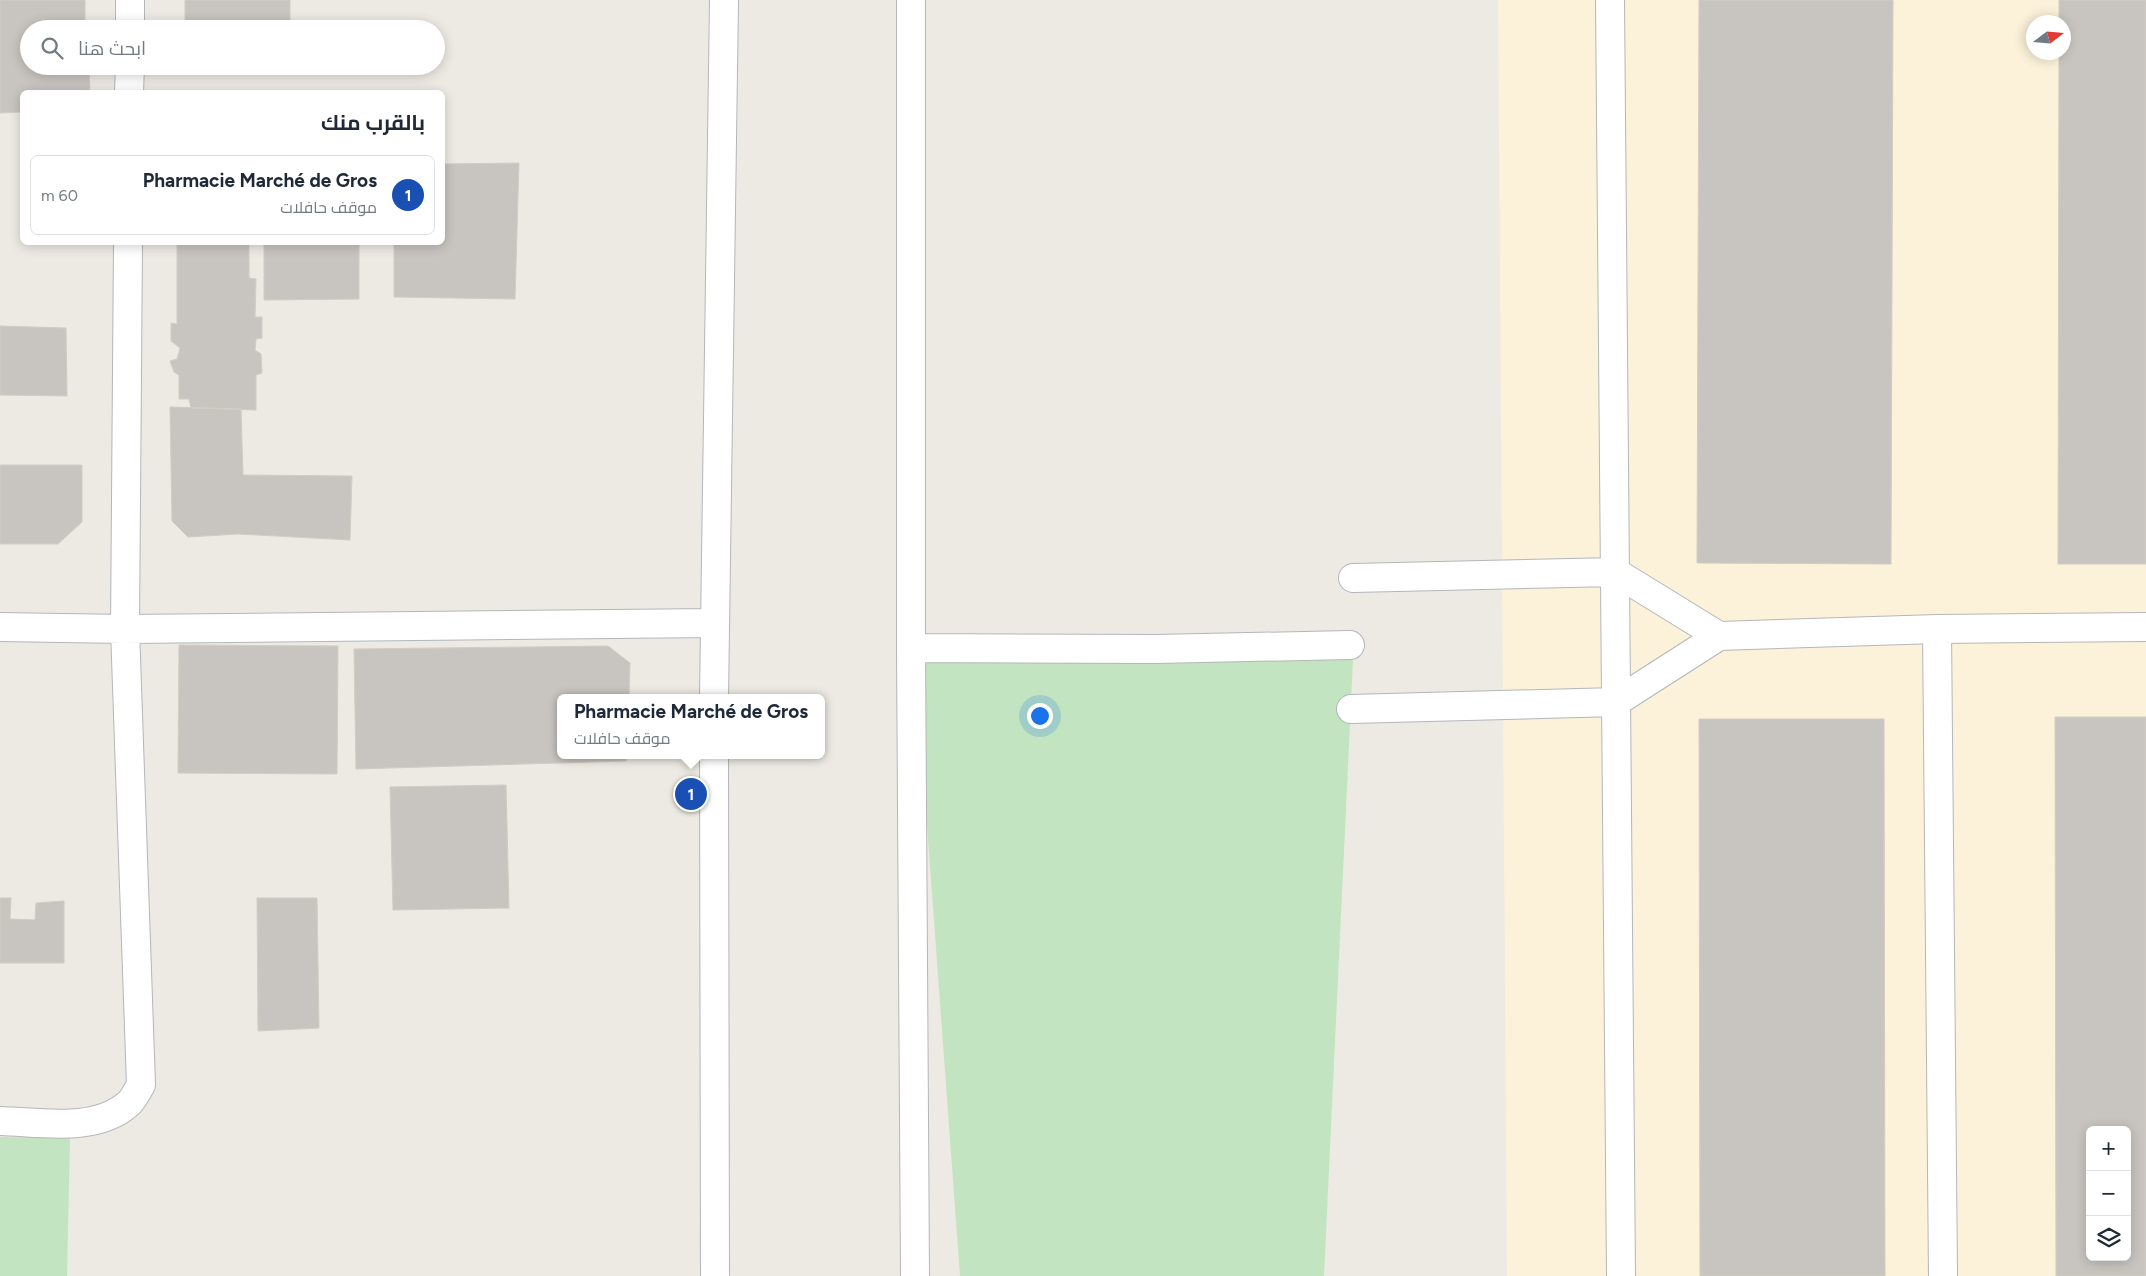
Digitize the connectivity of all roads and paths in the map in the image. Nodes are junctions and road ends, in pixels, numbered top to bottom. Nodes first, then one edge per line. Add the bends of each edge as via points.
1 (130, 0) edge
2 (724, 0) edge
3 (911, 0) edge
4 (1610, 0) edge
5 (130, 20) edge
6 (130, 75) edge
7 (129, 90) edge
8 (128, 245) edge
9 (1615, 572) junction
10 (1354, 578) dead end
11 (714, 623) junction
12 (0, 627) edge
13 (2146, 627) edge
14 (125, 629) junction
15 (1937, 629) junction
16 (1719, 636) junction
17 (1350, 645) dead end
18 (911, 648) junction
19 (714, 694) edge
20 (1616, 702) junction
21 (1351, 710) dead end
22 (714, 759) edge
23 (0, 1121) edge
24 (715, 1276) edge
25 (915, 1276) edge
26 (1620, 1276) edge
27 (1943, 1276) edge

1 - 5 street
2 - 11 street
3 - 18 street
4 - 9 street
6 - 7 street
8 - 14 street
9 - 10 street
9 - 16 street
9 - 20 street
11 - 14 street
11 - 19 street
12 - 14 street
13 - 15 street
14 - 23 street via 140,1085 130,1103 101,1119 79,1122
15 - 16 street
15 - 27 street
16 - 20 street
17 - 18 street via 1156,649
18 - 25 street
20 - 21 street
20 - 26 street
22 - 24 street

